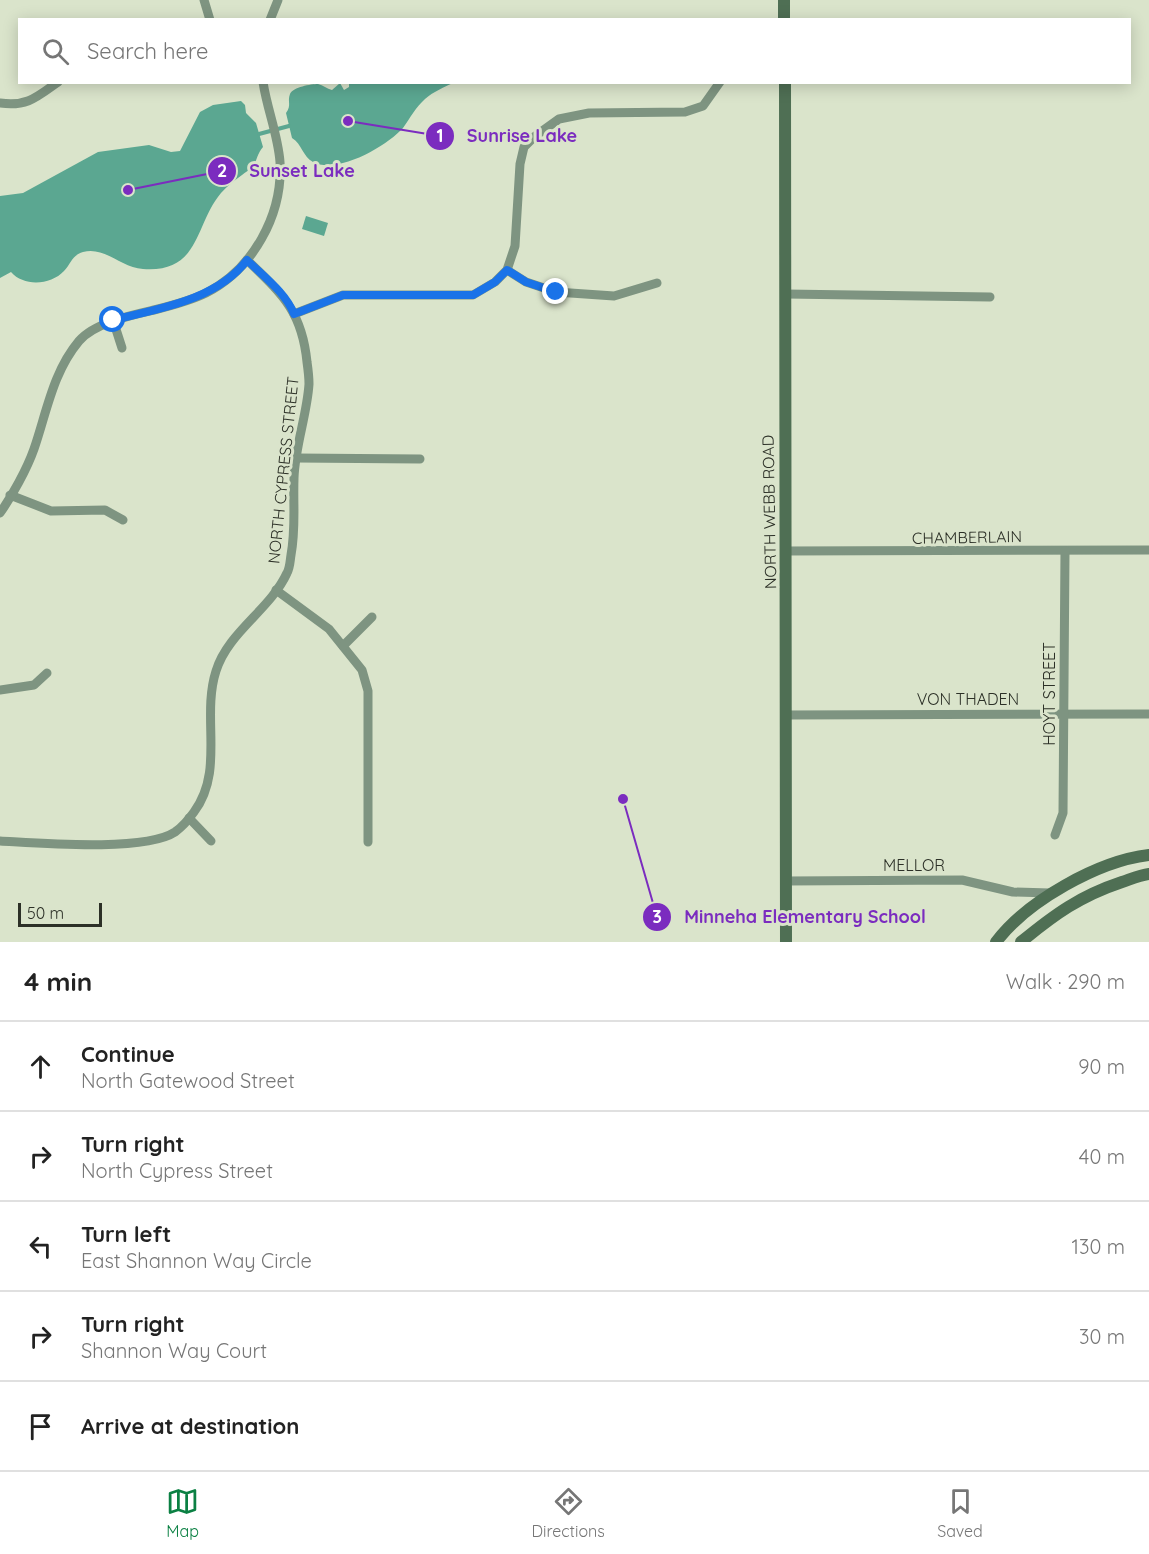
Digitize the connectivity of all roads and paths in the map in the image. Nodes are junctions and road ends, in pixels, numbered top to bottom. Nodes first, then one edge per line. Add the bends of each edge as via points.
1 (204, 0) edge
2 (278, 0) edge
3 (784, 0) edge
4 (209, 18) edge
5 (271, 18) edge
6 (784, 18) edge
7 (55, 84) edge
8 (263, 84) edge
9 (718, 84) edge
10 (784, 84) edge
11 (0, 103) edge
12 (247, 260) junction
13 (507, 270) junction
14 (657, 283) dead end
15 (786, 294) junction
16 (990, 297) dead end
17 (294, 314) junction
18 (113, 320) junction
19 (122, 348) dead end
20 (296, 458) junction
21 (420, 459) dead end
22 (10, 495) junction
23 (0, 513) edge
24 (123, 519) dead end
25 (1149, 550) edge
26 (1065, 551) junction
27 (786, 552) junction
28 (276, 590) junction
29 (372, 617) dead end
30 (344, 646) junction
31 (47, 673) dead end
32 (0, 690) edge
33 (1149, 714) edge
34 (787, 715) junction
35 (1065, 715) junction
36 (189, 818) junction
37 (1055, 835) dead end
38 (0, 841) edge
39 (211, 841) dead end
40 (368, 842) dead end
41 (1149, 855) edge
42 (1149, 874) edge
43 (786, 881) junction
44 (1045, 893) junction
45 (786, 942) edge
46 (996, 942) edge
47 (1021, 942) edge

1 - 4 street
2 - 5 street
3 - 6 main road
7 - 11 street via 17,105
8 - 12 street via 280,160 278,196 261,241
9 - 13 street via 702,106 685,112 589,112 559,119 534,137 524,147 520,164 515,246
10 - 15 main road, NORTH WEBB ROAD
12 - 17 street, NORTH CYPRESS STREET via 269,279
12 - 18 street via 240,270 206,293
13 - 14 street via 526,282 556,292 614,296
13 - 17 street via 473,295 343,295
15 - 16 street
15 - 27 main road, NORTH WEBB ROAD
17 - 20 street, NORTH CYPRESS STREET via 304,339 309,384
18 - 19 street
18 - 22 street via 81,338 63,363 33,451
20 - 21 street
20 - 28 street, NORTH CYPRESS STREET via 295,530 288,572
22 - 23 street
22 - 24 street via 51,511 105,510
25 - 26 street, CHAMBERLAIN
26 - 27 street, CHAMBERLAIN
26 - 35 street, HOYT STREET
27 - 34 main road, NORTH WEBB ROAD
28 - 30 street
28 - 36 street, NORTH CYPRESS STREET via 228,646 216,671 210,779 202,801
29 - 30 street
30 - 40 street via 362,670 368,691
31 - 32 street via 34,685
33 - 35 street, VON THADEN
34 - 35 street, VON THADEN
34 - 43 main road, NORTH WEBB ROAD
35 - 37 street, HOYT STREET via 1063,813
36 - 38 street via 174,833 138,843
36 - 39 street
41 - 44 main road via 1099,869
42 - 47 main road via 1078,899
43 - 44 street, MELLOR via 962,880 1013,892
43 - 45 main road, NORTH WEBB ROAD
44 - 46 main road

